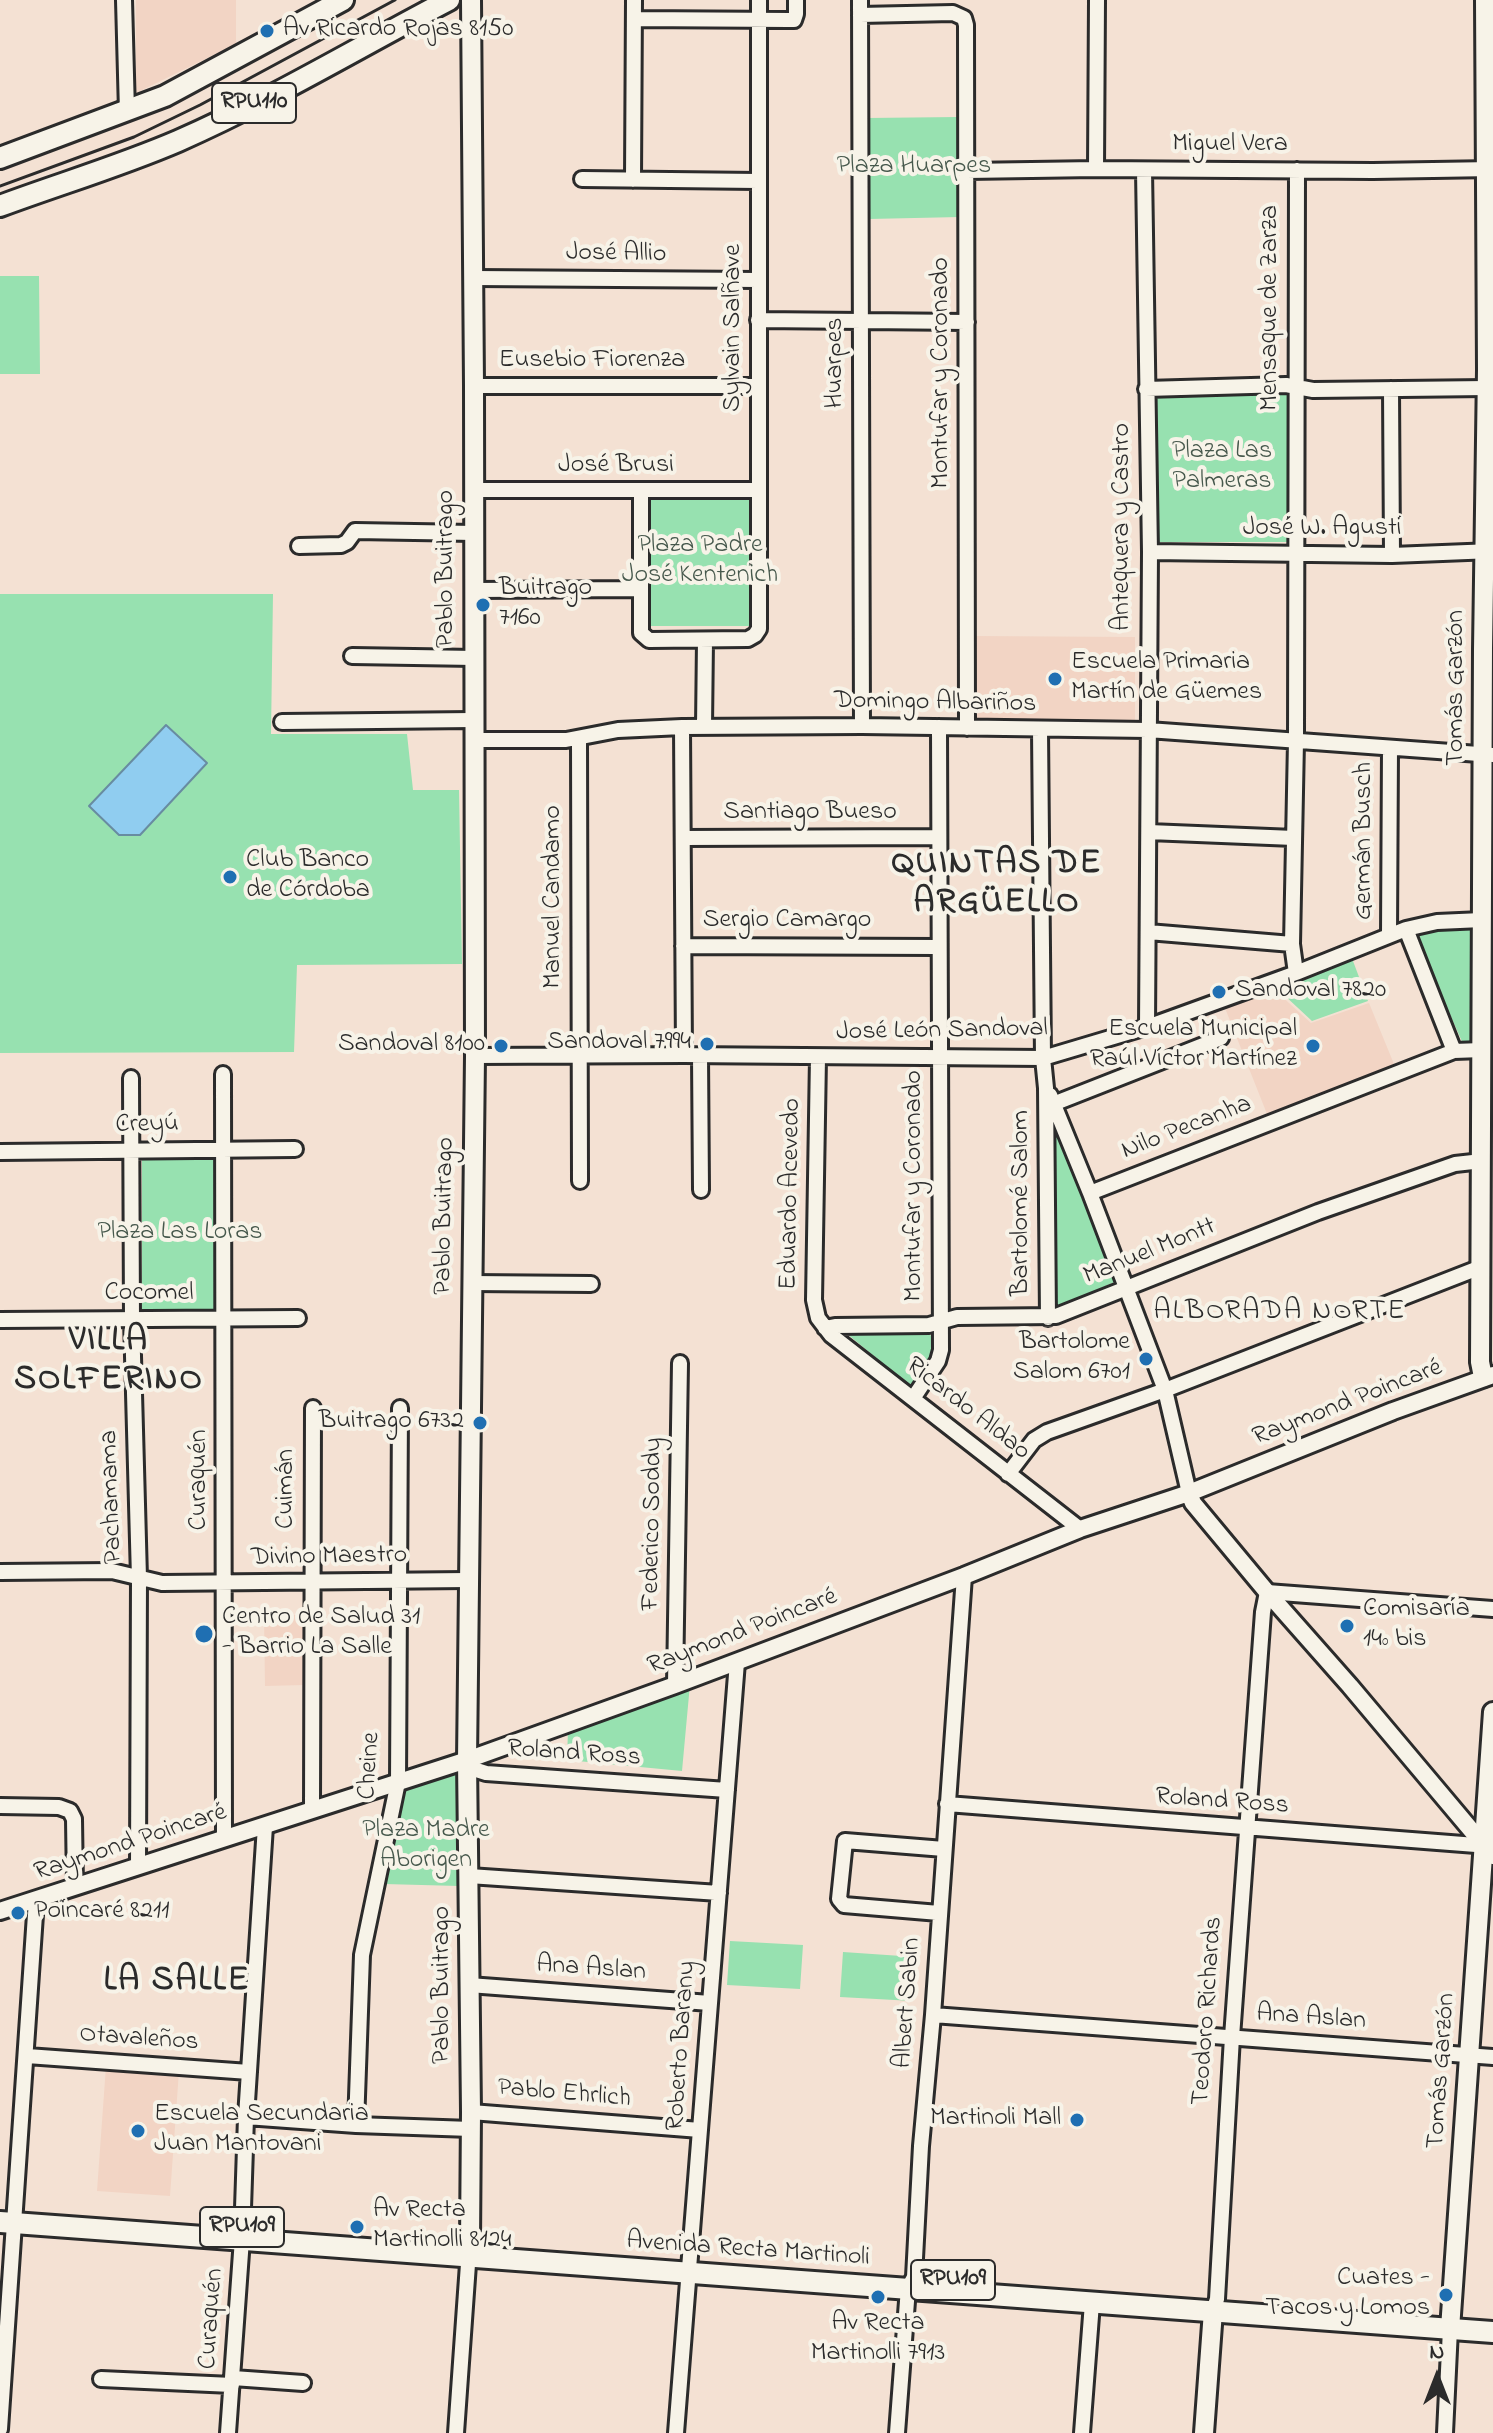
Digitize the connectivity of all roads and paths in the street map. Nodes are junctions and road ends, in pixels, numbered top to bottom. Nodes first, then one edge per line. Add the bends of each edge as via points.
1 (124, 0) edge
2 (343, 0) edge
3 (449, 0) edge
4 (471, 0) edge
5 (634, 0) edge
6 (759, 0) edge
7 (796, 0) edge
8 (1097, 0) edge
9 (1485, 0) edge
10 (320, 6) edge
11 (860, 8) edge
12 (634, 19) junction
13 (759, 20) junction
14 (1489, 60) edge
15 (1489, 105) edge
16 (127, 112) junction
17 (0, 158) edge
18 (1096, 169) junction
19 (1489, 169) edge
20 (1144, 170) junction
21 (1297, 170) junction
22 (967, 171) junction
23 (582, 179) dead end
24 (633, 180) junction
25 (758, 181) junction
26 (0, 206) edge
27 (474, 278) junction
28 (759, 280) junction
29 (758, 320) junction
30 (861, 321) junction
31 (967, 322) junction
32 (1489, 376) edge
33 (474, 386) junction
34 (759, 386) junction
35 (1296, 387) junction
36 (1146, 389) junction
37 (1391, 389) junction
38 (474, 490) junction
39 (759, 490) junction
40 (641, 491) junction
41 (474, 533) junction
42 (299, 546) dead end
43 (1150, 552) junction
44 (1489, 552) edge
45 (1295, 555) junction
46 (1392, 555) junction
47 (640, 589) junction
48 (475, 590) junction
49 (705, 640) junction
50 (1488, 649) edge
51 (352, 656) dead end
52 (475, 658) junction
53 (473, 720) junction
54 (282, 722) dead end
55 (862, 726) junction
56 (682, 727) junction
57 (704, 727) junction
58 (939, 727) junction
59 (967, 728) junction
60 (1040, 730) junction
61 (1148, 730) junction
62 (579, 739) junction
63 (473, 740) junction
64 (1296, 741) junction
65 (1390, 748) junction
66 (1488, 754) edge
67 (1149, 832) junction
68 (938, 837) junction
69 (683, 838) junction
70 (1294, 838) junction
71 (1482, 920) junction
72 (1406, 929) junction
73 (1148, 932) junction
74 (1389, 935) junction
75 (1292, 944) junction
76 (683, 946) junction
77 (938, 947) junction
78 (1488, 962) edge
79 (1296, 973) junction
80 (1147, 1027) junction
81 (1221, 1038) dead end
82 (1482, 1050) junction
83 (1454, 1051) junction
84 (684, 1055) junction
85 (700, 1055) junction
86 (475, 1056) junction
87 (580, 1056) junction
88 (818, 1057) junction
89 (940, 1057) junction
90 (1043, 1058) junction
91 (223, 1074) dead end
92 (131, 1078) dead end
93 (1046, 1088) junction
94 (1488, 1089) edge
95 (1053, 1104) junction
96 (224, 1149) junction
97 (295, 1149) dead end
98 (132, 1150) junction
99 (0, 1152) edge
100 (1482, 1161) junction
101 (580, 1181) dead end
102 (701, 1190) dead end
103 (1090, 1193) junction
104 (1485, 1255) edge
105 (471, 1283) junction
106 (591, 1284) dead end
107 (1125, 1288) junction
108 (224, 1318) junction
109 (298, 1318) dead end
110 (1048, 1318) junction
111 (132, 1319) junction
112 (0, 1320) edge
113 (941, 1322) junction
114 (825, 1328) junction
115 (680, 1363) dead end
116 (1488, 1376) edge
117 (1165, 1390) junction
118 (914, 1397) junction
119 (313, 1408) dead end
120 (400, 1408) dead end
121 (1008, 1474) junction
122 (1189, 1493) junction
123 (1080, 1529) junction
124 (0, 1572) edge
125 (964, 1576) junction
126 (139, 1578) junction
127 (468, 1580) junction
128 (312, 1581) junction
129 (399, 1581) junction
130 (225, 1584) junction
131 (1267, 1592) junction
132 (1493, 1609) edge
133 (737, 1662) junction
134 (675, 1685) junction
135 (1493, 1712) edge
136 (467, 1763) junction
137 (398, 1782) junction
138 (727, 1790) junction
139 (947, 1804) junction
140 (0, 1806) edge
141 (312, 1810) junction
142 (265, 1826) junction
143 (1247, 1829) junction
144 (224, 1838) junction
145 (944, 1849) junction
146 (1490, 1849) edge
147 (138, 1866) junction
148 (469, 1876) junction
149 (75, 1887) junction
150 (719, 1893) junction
151 (36, 1900) junction
152 (0, 1911) edge
153 (939, 1913) junction
154 (469, 1985) junction
155 (710, 2003) junction
156 (933, 2015) junction
157 (1232, 2037) junction
158 (1471, 2055) junction
159 (27, 2056) junction
160 (1493, 2057) edge
161 (249, 2072) junction
162 (246, 2117) junction
163 (471, 2120) junction
164 (356, 2125) junction
165 (700, 2130) junction
166 (8, 2217) edge
167 (242, 2233) junction
168 (469, 2249) junction
169 (689, 2266) junction
170 (911, 2283) junction
171 (1092, 2303) junction
172 (1215, 2305) junction
173 (1493, 2319) edge
174 (1451, 2323) junction
175 (1493, 2332) edge
176 (3, 2340) edge
177 (101, 2379) dead end
178 (232, 2381) junction
179 (303, 2383) dead end
180 (0, 2429) edge
181 (228, 2433) edge
182 (456, 2433) edge
183 (676, 2433) edge
184 (897, 2433) edge
185 (1082, 2433) edge
186 (1204, 2433) edge
187 (1445, 2433) edge

1 - 16 street
2 - 10 main road, RPU110
3 - 26 main road, RPU110 via 178,141
4 - 27 main road, Pablo Buitrago
5 - 12 street
6 - 13 street, Sylvain Salñave
7 - 13 street via 794,20
8 - 18 street
9 - 14 main road, Tomás Garzón
10 - 16 main road, RPU110 via 178,90
11 - 22 street, Montufar y Coronado via 964,18
11 - 30 street, Huarpes
12 - 13 street
12 - 24 street
13 - 25 street, Sylvain Salñave
14 - 15 main road, Tomás Garzón
15 - 19 main road, Tomás Garzón
16 - 17 main road, RPU110
18 - 20 street, Miguel Vera
18 - 22 street, Miguel Vera
19 - 21 street, Miguel Vera
19 - 32 main road, Tomás Garzón
20 - 21 street, Miguel Vera
20 - 36 street, Antequera y Castro
21 - 35 street, Mensaque de Zarza
22 - 31 street, Montufar y Coronado
23 - 24 street
24 - 25 street
25 - 28 street, Sylvain Salñave
27 - 28 street, José Allio
27 - 33 main road, Pablo Buitrago
28 - 29 street, Sylvain Salñave
29 - 30 street
29 - 34 street, Sylvain Salñave
30 - 31 street
30 - 55 street, Huarpes
31 - 59 street, Montufar y Coronado
32 - 37 street
32 - 44 main road, Tomás Garzón
33 - 34 street, Eusebio Fiorenza
33 - 38 main road, Pablo Buitrago
34 - 39 street, Sylvain Salñave
35 - 36 street
35 - 37 street
35 - 45 street, Mensaque de Zarza
36 - 43 street, Antequera y Castro
37 - 46 street
38 - 40 street, José Brusi
38 - 41 main road, Pablo Buitrago
39 - 40 street, José Brusi
39 - 49 street, Sylvain Salñave via 759,629 748,639
40 - 47 street
41 - 42 street via 355,531 341,545
41 - 48 main road, Pablo Buitrago
43 - 45 street, José W. Agusti
43 - 61 street, Antequera y Castro
44 - 46 street, José W. Agusti
44 - 50 main road, Tomás Garzón
45 - 46 street, José W. Agusti
45 - 64 street, Mensaque de Zarza
47 - 48 street
47 - 49 street via 641,633 649,640
48 - 52 main road, Pablo Buitrago
49 - 57 street
50 - 66 main road, Tomás Garzón
51 - 52 street
52 - 53 main road, Pablo Buitrago
53 - 54 street
53 - 63 main road, Pablo Buitrago
55 - 57 street, Domingo Albariños
55 - 58 street, Domingo Albariños
56 - 57 street, Domingo Albariños
56 - 62 street, Domingo Albariños via 618,730
56 - 69 street
58 - 59 street, Domingo Albariños
58 - 68 street, Montufar y Coronado
59 - 60 street, Domingo Albariños
60 - 61 street, Domingo Albariños
60 - 90 street, Bartolomé Salom
61 - 64 street, Domingo Albariños
61 - 67 street, Antequera y Castro
62 - 63 street, Domingo Albariños
62 - 87 street, Manuel Candamo
63 - 86 main road, Pablo Buitrago
64 - 65 street, Domingo Albariños
64 - 70 street, Mensaque de Zarza
65 - 66 street, Domingo Albariños
65 - 74 street, Germán Busch
66 - 71 main road, Tomás Garzón
67 - 70 street
67 - 73 street, Antequera y Castro
68 - 69 street, Santiago Bueso
68 - 77 street, Montufar y Coronado
69 - 76 street
70 - 75 street, Mensaque de Zarza
71 - 72 street, José León Sandoval
71 - 78 main road, Tomás Garzón
72 - 74 street, José León Sandoval
72 - 83 street, Germán Busch
73 - 75 street
73 - 80 street, Antequera y Castro
74 - 79 street, José León Sandoval
75 - 79 street, Mensaque de Zarza
76 - 77 street, Sergio Camargo
76 - 84 street
77 - 89 street, Montufar y Coronado
78 - 82 main road, Tomás Garzón
79 - 80 street, José León Sandoval
80 - 90 street, José León Sandoval
81 - 95 street
82 - 83 street, Nilo Pecanha
82 - 94 main road, Tomás Garzón
83 - 103 street, Nilo Pecanha
84 - 85 street, José León Sandoval
84 - 87 street, José León Sandoval
85 - 88 street, José León Sandoval
85 - 102 street
86 - 87 street, José León Sandoval
86 - 105 main road, Pablo Buitrago
87 - 101 street, Manuel Candamo
88 - 89 street, José León Sandoval
88 - 114 street, Eduardo Acevedo via 814,1300
89 - 90 street, José León Sandoval
89 - 113 street, Montufar y Coronado
90 - 93 street, Bartolomé Salom
91 - 96 street, Curaquén
92 - 98 street, Pachamama
93 - 95 street, Bartolomé Salom
93 - 110 street, Bartolomé Salom
94 - 100 main road, Tomás Garzón
95 - 103 street, Bartolomé Salom
96 - 97 street, Creyú
96 - 98 street, Creyú
96 - 108 street, Curaquén
98 - 99 street, Creyú
98 - 111 street, Pachamama
100 - 104 main road, Tomás Garzón
100 - 107 street, Manuel Montt via 1455,1164 1318,1212
103 - 107 street, Bartolomé Salom
104 - 116 main road, Tomás Garzón via 1480,1362
104 - 117 street
105 - 106 street
105 - 127 main road, Pablo Buitrago
107 - 110 street, Manuel Montt
107 - 117 street, Bartolomé Salom
108 - 109 street, Cocomel
108 - 111 street, Cocomel
108 - 130 street, Curaquén
110 - 113 street, Manuel Montt via 957,1317
111 - 112 street, Cocomel
111 - 126 street, Pachamama
113 - 114 street, Manuel Montt
113 - 118 street, Montufar y Coronado via 938,1361
114 - 118 street, Ricardo Aldao
115 - 134 street, Federico Soddy
116 - 122 street, Raymond Poincaré
117 - 121 street via 1040,1435
117 - 122 street, Bartolomé Salom
118 - 121 street, Ricardo Aldao
119 - 128 street, Cuimán
120 - 129 street, Cheine
121 - 123 street, Ricardo Aldao
122 - 123 street, Raymond Poincaré
122 - 131 street
123 - 125 street, Raymond Poincaré
124 - 126 street, Divino Maestro via 112,1571
125 - 133 street, Raymond Poincaré
125 - 139 street, Albert Sabin
126 - 130 street, Divino Maestro
126 - 147 street, Pachamama
127 - 129 street, Divino Maestro
127 - 136 main road, Pablo Buitrago
128 - 129 street, Divino Maestro
128 - 130 street, Divino Maestro
128 - 141 street, Cuimán
129 - 137 street, Cheine
130 - 144 street, Curaquén
131 - 132 street
131 - 143 street, Teodoro Richards
131 - 146 street
133 - 134 street, Raymond Poincaré
133 - 138 street, Roberto Barany
134 - 136 street, Raymond Poincaré
135 - 146 main road, Tomás Garzón
136 - 137 street, Raymond Poincaré
136 - 138 street, Roland Ross via 486,1773
136 - 148 main road, Pablo Buitrago
137 - 141 street, Raymond Poincaré
137 - 164 street, Cheine via 362,1955
138 - 150 street, Roberto Barany
139 - 143 street, Roland Ross
139 - 145 street, Albert Sabin
140 - 149 street via 70,1811
141 - 142 street, Raymond Poincaré
142 - 144 street, Raymond Poincaré
142 - 161 street, Curaquén
143 - 146 street, Roland Ross
143 - 157 street, Teodoro Richards
144 - 147 street, Raymond Poincaré
145 - 153 street, Albert Sabin
145 - 153 street via 845,1841 839,1899 844,1905
146 - 158 main road, Tomás Garzón
147 - 149 street, Raymond Poincaré
148 - 150 street
148 - 154 main road, Pablo Buitrago
149 - 151 street, Raymond Poincaré
150 - 155 street, Roberto Barany
151 - 152 street, Raymond Poincaré
151 - 159 street
153 - 156 street, Albert Sabin
154 - 155 street, Ana Aslan
154 - 163 main road, Pablo Buitrago
155 - 165 street, Roberto Barany
156 - 157 street, Ana Aslan
156 - 170 street, Albert Sabin
157 - 158 street, Ana Aslan
157 - 172 street, Teodoro Richards
158 - 160 street, Ana Aslan
158 - 174 main road, Tomás Garzón
159 - 161 street, Otavaleños
159 - 166 street
161 - 162 street, Curaquén
162 - 164 street, Pablo Ehrlich
162 - 167 street, Curaquén
163 - 164 street, Pablo Ehrlich
163 - 165 street, Pablo Ehrlich
163 - 168 main road, Pablo Buitrago
165 - 169 street, Roberto Barany
166 - 167 main road, Avenida Recta Martinoli / RPU109
166 - 176 street
167 - 168 main road, Avenida Recta Martinoli / RPU109
167 - 178 street, Curaquén
168 - 169 main road, Avenida Recta Martinoli / RPU109
168 - 182 street, Pablo Buitrago
169 - 170 main road, Avenida Recta Martinoli / RPU109
169 - 183 street, Roberto Barany
170 - 171 main road, Avenida Recta Martinoli / RPU109
170 - 172 main road, Avenida Recta Martinoli / RPU109
170 - 184 street, Albert Sabin
171 - 172 main road, Avenida Recta Martinoli / RPU109
171 - 185 street
172 - 174 main road, Avenida Recta Martinoli / RPU109
172 - 186 main road, Teodoro Richards
173 - 174 main road, Avenida Recta Martinoli / RPU109
174 - 175 main road, Avenida Recta Martinoli / RPU109
174 - 187 street, Tomás Garzón
176 - 180 street
177 - 178 street
178 - 179 street
178 - 181 street, Curaquén

